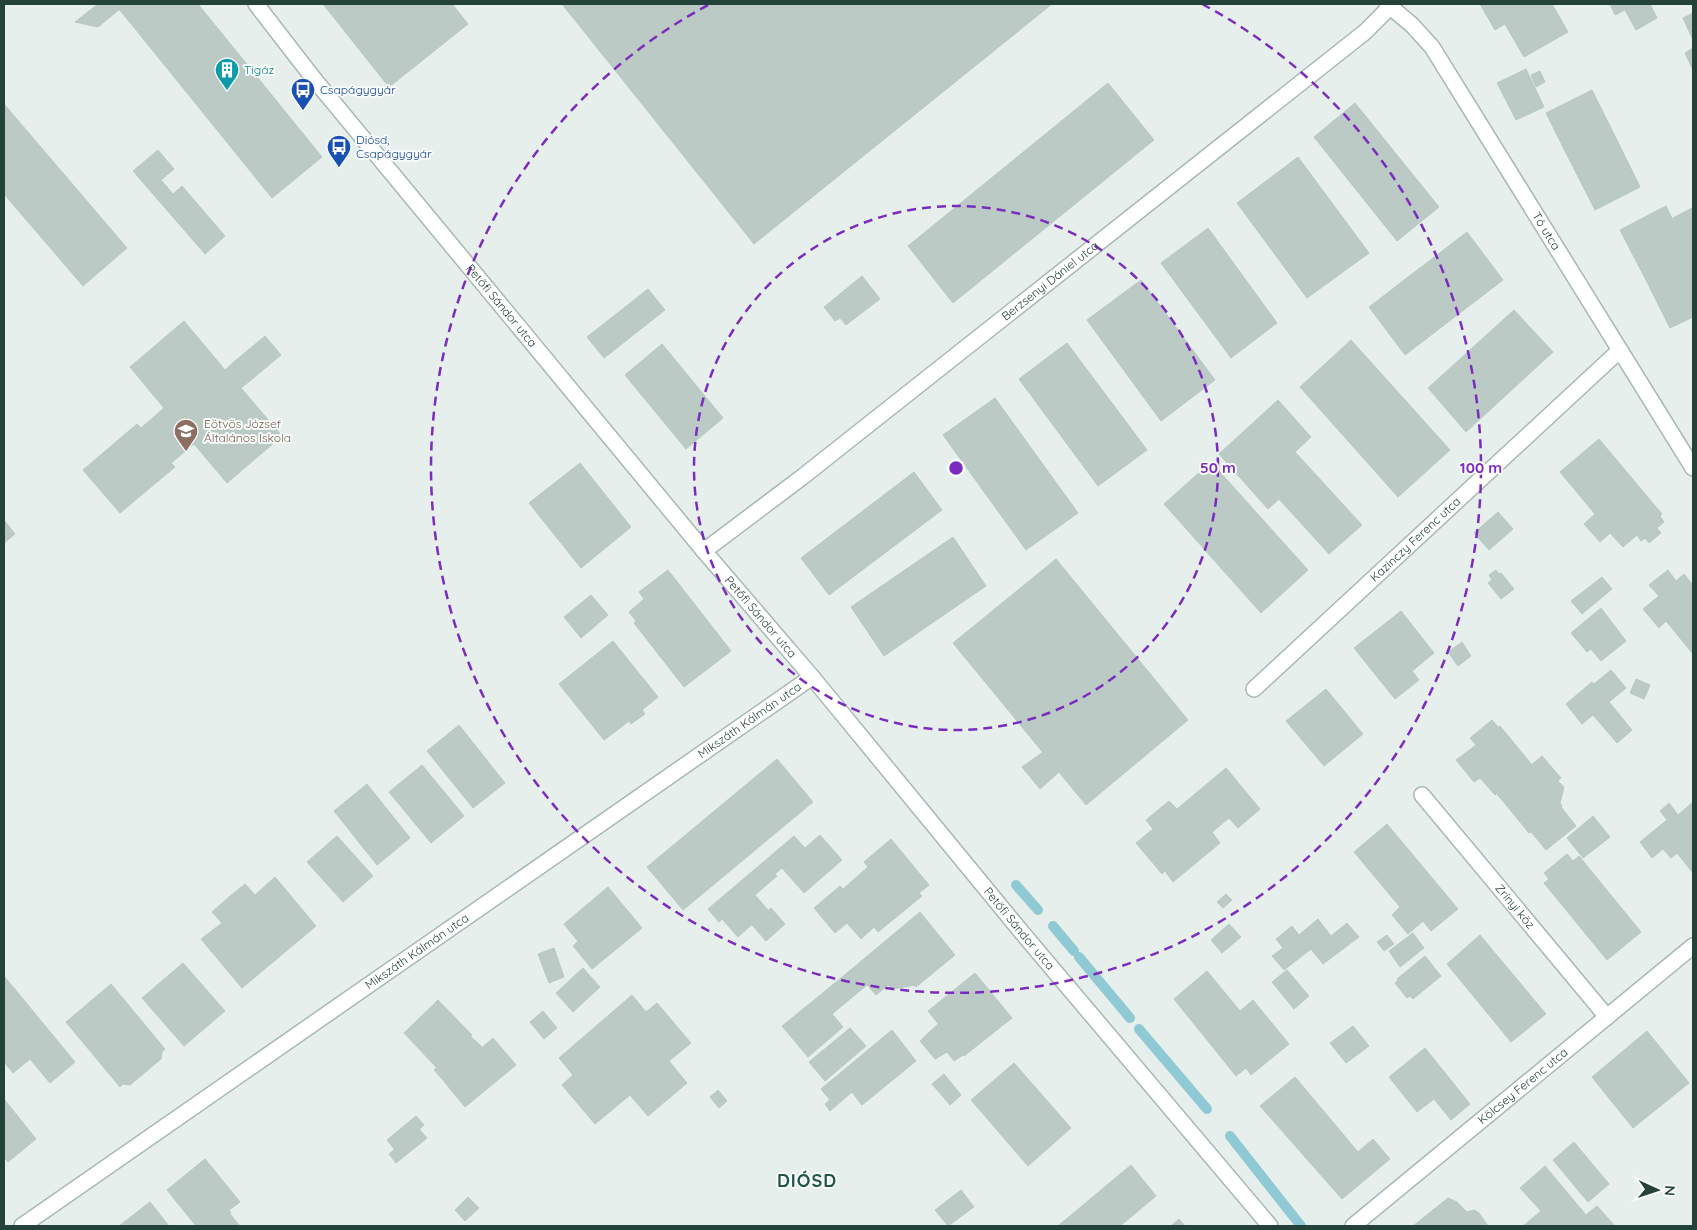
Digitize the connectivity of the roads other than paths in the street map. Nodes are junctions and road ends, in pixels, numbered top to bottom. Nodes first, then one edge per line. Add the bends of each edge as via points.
1 (256, 4) edge
2 (1390, 5) edge
3 (1620, 350) junction
4 (1693, 468) edge
5 (704, 551) junction
6 (812, 677) junction
7 (1254, 689) dead end
8 (1422, 795) dead end
9 (1693, 946) edge
10 (1607, 1017) junction
11 (22, 1226) edge
12 (1270, 1226) edge
13 (1353, 1226) edge

1 - 5 street, Petőfi Sándor utca
2 - 3 street, Tó utca via 1432,47
2 - 5 street, Berzsenyi Dániel utca via 1365,32
3 - 4 street, Tó utca
3 - 7 street, Kazinczy Ferenc utca
5 - 6 street, Petőfi Sándor utca
6 - 11 street, Mikszáth Kálmán utca
6 - 12 street, Petőfi Sándor utca
8 - 10 street, Zrínyi köz
9 - 10 street, Kölcsey Ferenc utca
10 - 13 street, Kölcsey Ferenc utca

